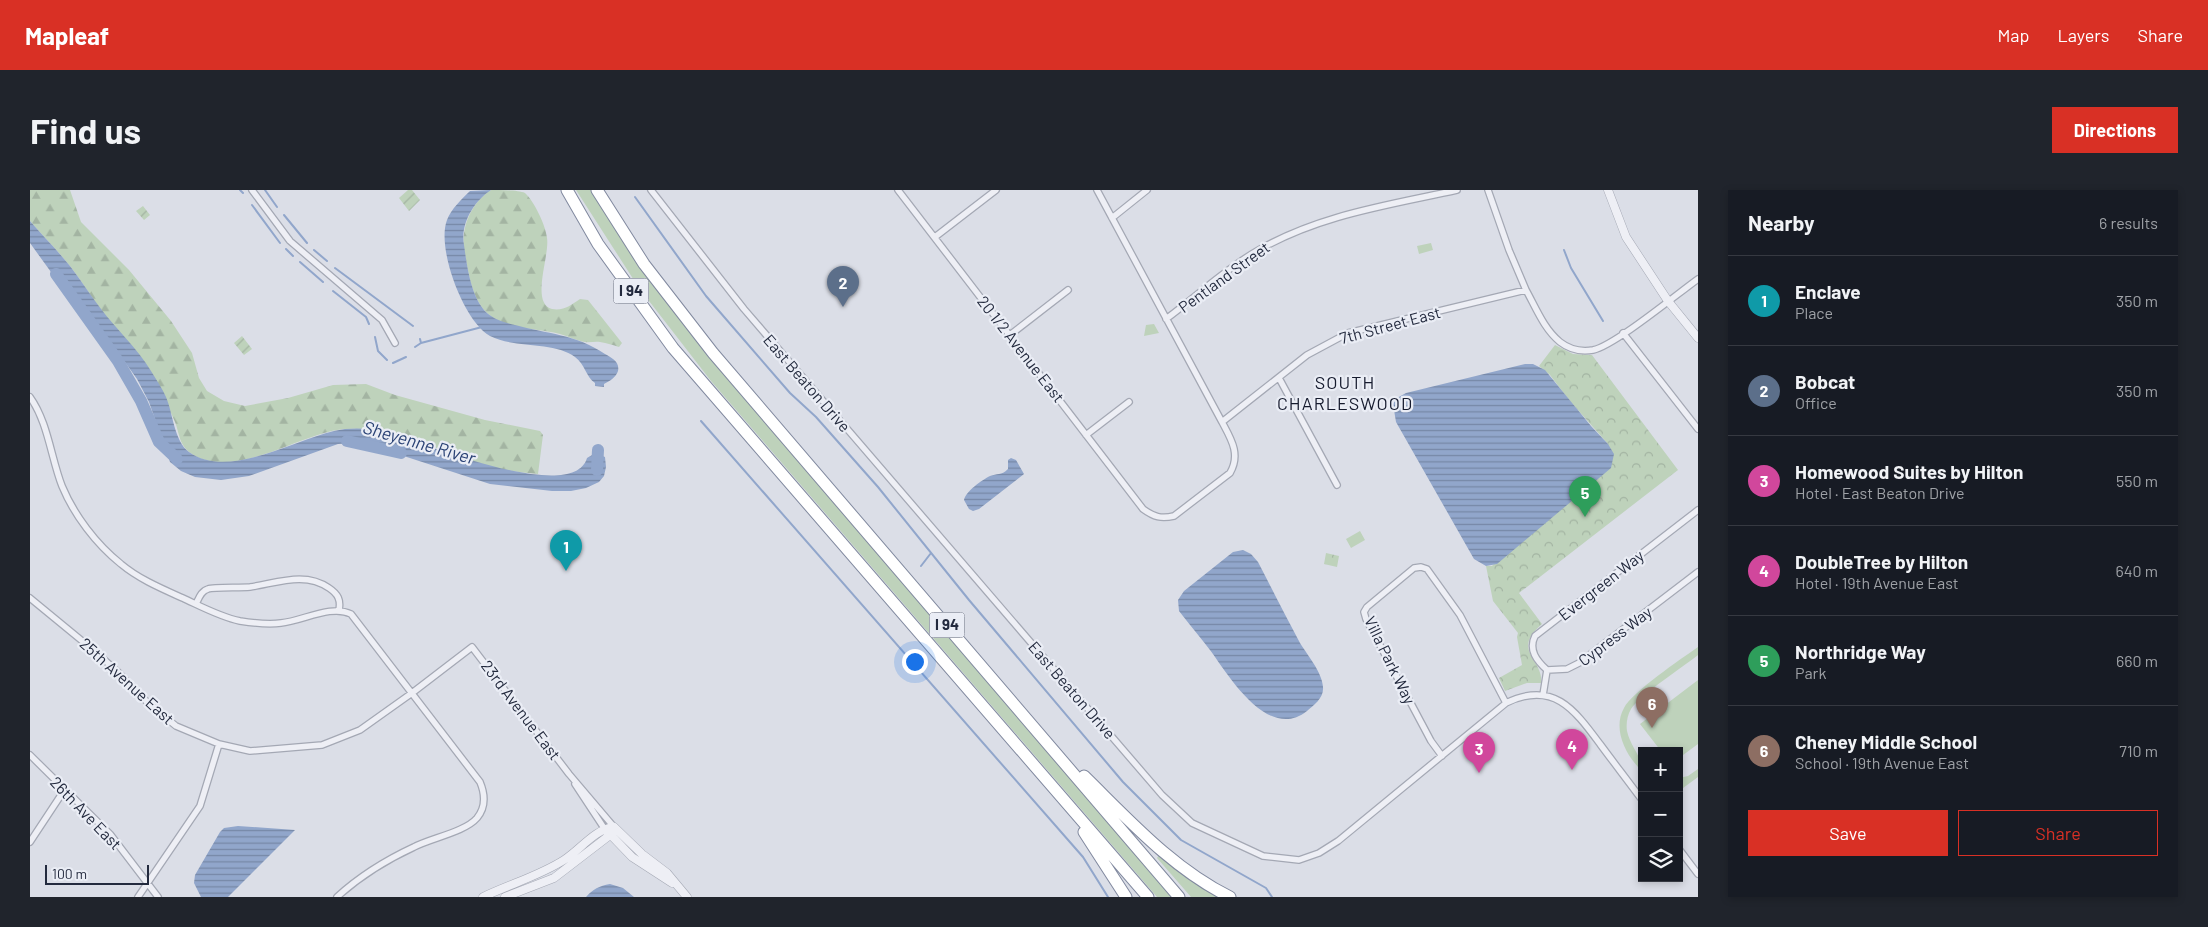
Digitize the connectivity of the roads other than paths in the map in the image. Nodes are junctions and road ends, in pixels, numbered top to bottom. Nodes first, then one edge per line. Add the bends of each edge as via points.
1 (252, 190) edge
2 (567, 190) edge
3 (597, 190) edge
4 (651, 190) edge
5 (898, 190) edge
6 (996, 190) edge
7 (1097, 190) edge
8 (1147, 190) edge
9 (1457, 190) edge
10 (1488, 190) edge
11 (1608, 190) edge
12 (1112, 218) junction
13 (934, 237) junction
14 (1698, 278) edge
15 (1068, 290) dead end
16 (1526, 290) junction
17 (1668, 301) junction
18 (1166, 320) junction
19 (1624, 333) junction
20 (1010, 335) junction
21 (1698, 338) edge
22 (395, 342) dead end
23 (1279, 378) junction
24 (30, 397) edge
25 (1129, 402) dead end
26 (1222, 422) junction
27 (1698, 429) edge
28 (1086, 435) junction
29 (1337, 486) dead end
30 (1698, 510) edge
31 (1698, 572) edge
32 (30, 598) edge
33 (196, 604) junction
34 (339, 610) junction
35 (472, 647) joint
36 (1547, 670) junction
37 (412, 693) junction
38 (1543, 695) junction
39 (1506, 703) junction
40 (1035, 729) junction
41 (219, 744) junction
42 (30, 755) edge
43 (1442, 756) junction
44 (1033, 762) junction
45 (569, 774) junction
46 (65, 789) junction
47 (1638, 795) edge
48 (614, 827) junction
49 (604, 828) junction
50 (610, 835) junction
51 (30, 842) edge
52 (1683, 854) edge
53 (1698, 874) edge
54 (148, 882) junction
55 (511, 885) junction
56 (680, 888) junction
57 (514, 896) edge
58 (138, 897) edge
59 (158, 897) edge
60 (337, 897) edge
61 (483, 897) edge
62 (505, 897) edge
63 (687, 897) edge
64 (1126, 897) edge
65 (1148, 897) edge
66 (1179, 897) edge
67 (1230, 897) edge

1 - 22 street via 290,241 382,320
2 - 44 highway, I 94 via 598,244 673,348
3 - 40 highway, I 94 via 644,264 713,354
4 - 43 street, East Beaton Drive via 756,323 1162,795 1192,823 1263,856 1299,860 1338,841
5 - 13 street, 20 1/2 Avenue East
6 - 13 street
7 - 12 street
8 - 12 street
9 - 18 street, Pentland Street via 1333,218 1278,239 1240,262
10 - 16 street via 1508,250
11 - 17 street via 1626,237
12 - 18 street
13 - 20 street, 20 1/2 Avenue East
14 - 17 street
15 - 20 street
16 - 19 street via 1551,334 1570,348 1594,350
16 - 23 street, 7th Street East via 1348,333 1307,355
17 - 19 street
17 - 21 street
18 - 26 street
19 - 27 street
20 - 28 street, 20 1/2 Avenue East
23 - 26 street, 7th Street East
23 - 29 street
24 - 33 street via 41,419 67,499 79,519 120,563
25 - 28 street
26 - 28 street, 20 1/2 Avenue East via 1236,454 1230,473 1174,516 1164,518 1143,509
30 - 36 street, Evergreen Way via 1535,636 1533,650 1539,663
31 - 36 street, Cypress Way via 1579,664 1567,669
32 - 41 street, 25th Avenue East via 98,654 176,726
33 - 34 street via 239,620 263,624 294,621
33 - 34 street via 205,590 211,588 250,587 299,578 324,584 334,591 341,603
34 - 37 street via 356,619
35 - 37 street, 25th Avenue East
35 - 45 street, 23rd Avenue East
36 - 38 street
37 - 41 street, 25th Avenue East via 360,730 322,745 250,751
37 - 60 street via 480,782 483,808 467,826 397,855
38 - 39 street, East Beaton Drive via 1529,694
38 - 47 street, East Beaton Drive via 1566,704
39 - 43 street, East Beaton Drive
39 - 43 street, Villa Park Way via 1460,614 1427,570 1414,568 1364,612 1431,741
40 - 66 highway, I 94
40 - 67 highway via 1162,852
41 - 54 street via 200,806
42 - 46 street, 26th Ave East
44 - 64 highway
44 - 65 highway, I 94
45 - 48 street, 23rd Avenue East
45 - 49 street, 23rd Avenue East
46 - 51 street
46 - 54 street, 26th Ave East via 110,834
48 - 49 street
48 - 50 street
48 - 56 street, 23rd Avenue East
49 - 50 street, 23rd Avenue East
49 - 55 street via 564,860
50 - 56 street, 23rd Avenue East via 632,857
50 - 57 street via 554,878
52 - 53 street
54 - 58 street
54 - 59 street, 26th Ave East
55 - 57 street
55 - 61 street
56 - 63 street, 23rd Avenue East
57 - 62 street

